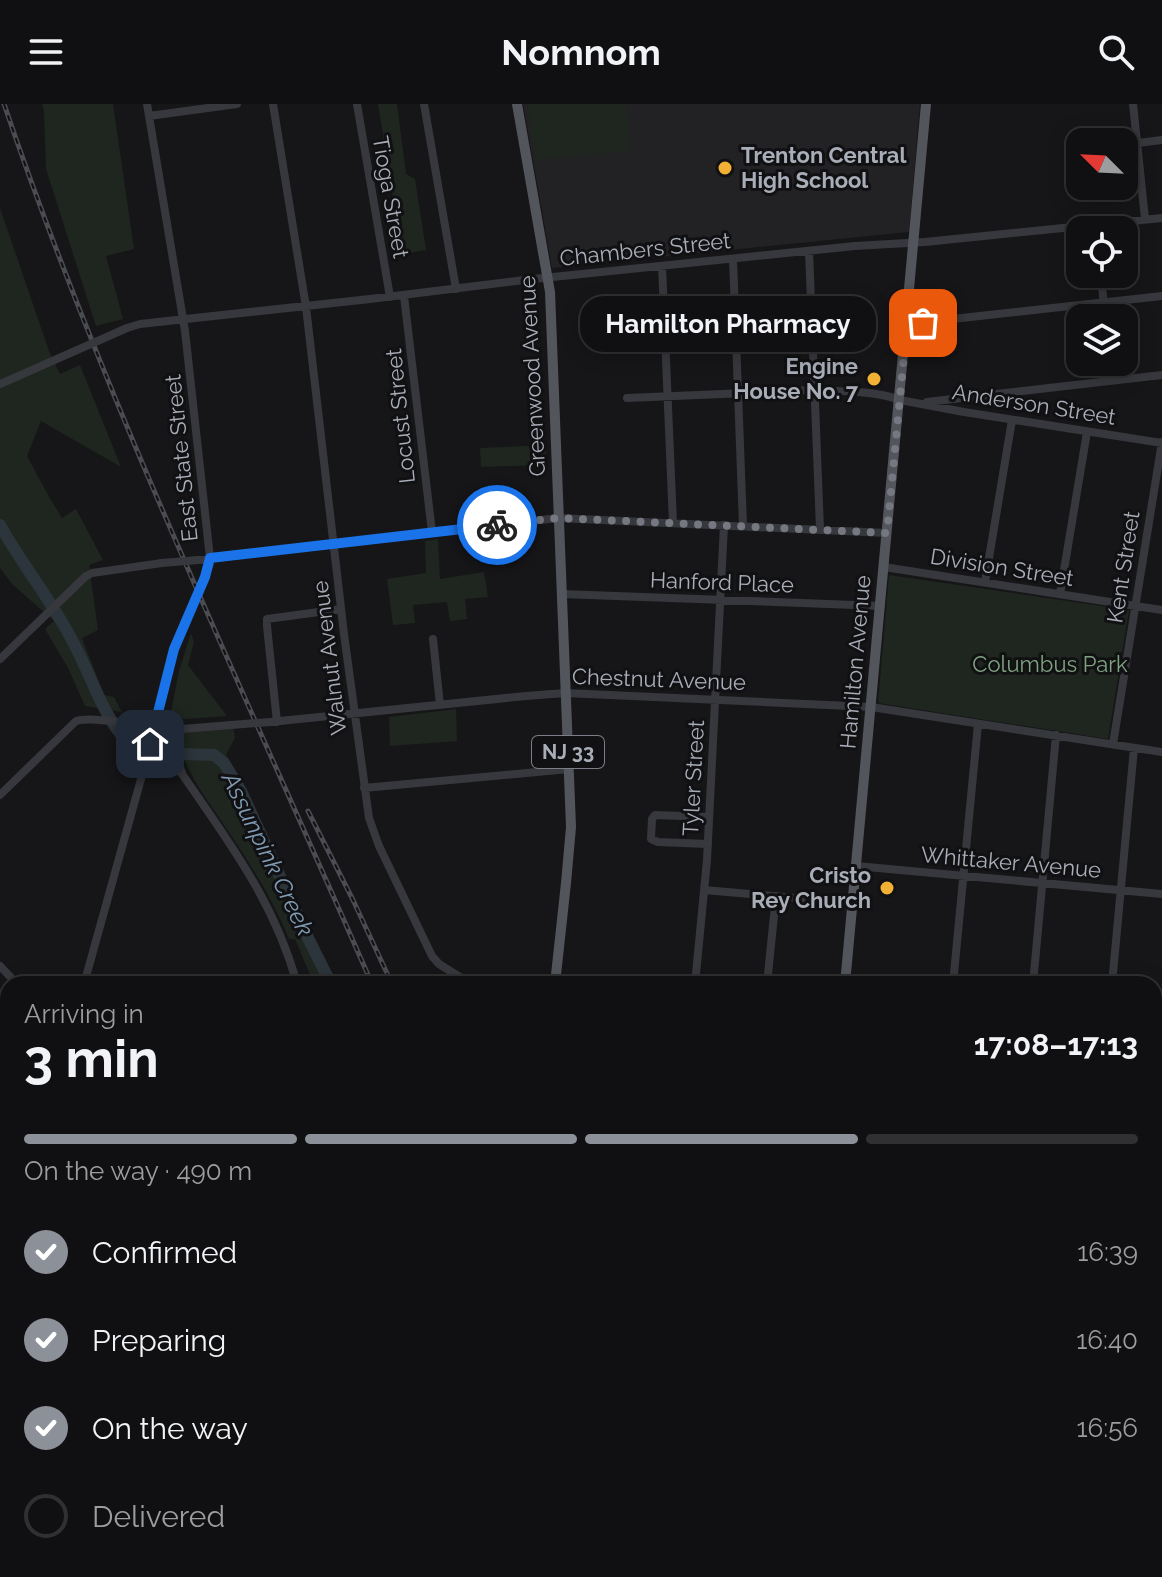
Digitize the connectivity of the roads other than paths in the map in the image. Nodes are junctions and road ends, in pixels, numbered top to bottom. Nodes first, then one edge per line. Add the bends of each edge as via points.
1 (147, 104) edge
2 (237, 104) edge
3 (273, 104) edge
4 (357, 104) edge
5 (424, 104) edge
6 (517, 104) edge
7 (926, 104) edge
8 (1133, 104) edge
9 (149, 116) junction
10 (1136, 128) edge
11 (1162, 140) edge
12 (1138, 143) joint
13 (1162, 218) edge
14 (1145, 219) junction
15 (1138, 220) edge
16 (1066, 230) edge
17 (915, 243) junction
18 (809, 251) junction
19 (733, 259) junction
20 (662, 266) junction
21 (548, 277) junction
22 (1102, 288) edge
23 (456, 289) junction
24 (404, 296) junction
25 (1162, 296) edge
26 (390, 297) junction
27 (1104, 303) junction
28 (306, 307) junction
29 (183, 319) junction
30 (907, 324) junction
31 (1162, 375) edge
32 (1112, 376) edge
33 (1112, 380) junction
34 (0, 384) edge
35 (814, 390) junction
36 (738, 393) junction
37 (668, 396) junction
38 (627, 398) dead end
39 (900, 400) junction
40 (919, 403) junction
41 (1012, 420) junction
42 (1087, 432) junction
43 (1162, 443) edge
44 (558, 518) junction
45 (673, 523) junction
46 (724, 525) junction
47 (743, 525) junction
48 (820, 529) junction
49 (432, 532) junction
50 (887, 533) junction
51 (334, 544) junction
52 (210, 558) junction
53 (884, 567) junction
54 (985, 582) junction
55 (562, 594) junction
56 (1060, 594) junction
57 (720, 600) junction
58 (881, 606) junction
59 (1135, 606) junction
60 (341, 609) junction
61 (1162, 610) edge
62 (433, 639) dead end
63 (0, 659) edge
64 (565, 693) junction
65 (715, 699) junction
66 (440, 705) junction
67 (871, 707) junction
68 (354, 713) junction
69 (274, 722) junction
70 (978, 724) junction
71 (153, 731) junction
72 (1056, 735) junction
73 (1113, 744) junction
74 (1134, 748) junction
75 (1162, 752) edge
76 (171, 764) junction
77 (569, 769) junction
78 (182, 774) junction
79 (141, 779) junction
80 (364, 788) junction
81 (0, 795) edge
82 (709, 817) junction
83 (708, 844) junction
84 (856, 866) junction
85 (963, 876) junction
86 (1042, 883) junction
87 (704, 890) junction
88 (1121, 890) junction
89 (1162, 894) edge
90 (776, 896) junction
91 (852, 903) junction
92 (86, 976) edge
93 (294, 976) edge
94 (458, 976) edge
95 (556, 976) edge
96 (696, 976) edge
97 (768, 976) edge
98 (846, 976) edge
99 (954, 976) edge
100 (1034, 976) edge
101 (1113, 976) edge

1 - 9 street, East State Street
2 - 9 street
3 - 28 street, Walnut Avenue
4 - 26 street, Tioga Street
5 - 23 street
6 - 21 main road, Greenwood Avenue / NJ 33
7 - 17 main road, Hamilton Avenue
8 - 10 street
9 - 29 street, East State Street
11 - 12 street
12 - 14 street
13 - 14 street, Chambers Street
14 - 15 street, Chambers Street
16 - 17 street, Chambers Street
17 - 18 street, Chambers Street
17 - 30 main road, Hamilton Avenue
18 - 19 street, Chambers Street
18 - 35 street
19 - 20 street, Chambers Street
19 - 36 street
20 - 21 street, Chambers Street
20 - 37 street
21 - 23 street, Chambers Street
21 - 44 main road, Greenwood Avenue / NJ 33
22 - 27 street
23 - 24 street, Chambers Street
24 - 26 street, Chambers Street
24 - 49 street, Locust Street
25 - 27 street
26 - 28 street, Chambers Street
27 - 30 street
28 - 29 street, Chambers Street
28 - 51 street, Walnut Avenue
29 - 34 street, Chambers Street, bridge via 127,328
29 - 52 street, East State Street
30 - 39 main road, Hamilton Avenue
31 - 33 street
32 - 33 street
33 - 40 street
35 - 36 street, Anderson Street
35 - 39 street, Anderson Street
35 - 48 street
36 - 37 street, Anderson Street
36 - 47 street
37 - 38 street, Anderson Street
37 - 45 street
39 - 40 street, Anderson Street
39 - 50 main road, Hamilton Avenue
40 - 41 street, Anderson Street
41 - 42 street, Anderson Street
41 - 54 street
42 - 43 street, Anderson Street
42 - 56 street
43 - 59 street, Kent Street
44 - 45 street
44 - 49 street
44 - 55 main road, Greenwood Avenue / NJ 33
45 - 46 street
46 - 47 street
46 - 57 street, Tyler Street
47 - 48 street
48 - 50 street
49 - 51 street
50 - 53 main road, Hamilton Avenue
51 - 52 street
51 - 60 street, Walnut Avenue
52 - 63 street, bridge via 92,573
52 - 71 street, East State Street, bridge via 174,649
53 - 54 street, Division Street
53 - 58 main road, Hamilton Avenue
54 - 56 street, Division Street
55 - 57 street, Hanford Place
55 - 64 main road, Greenwood Avenue / NJ 33
56 - 59 street, Division Street
57 - 58 street, Hanford Place
57 - 65 street, Tyler Street
58 - 67 main road, Hamilton Avenue
59 - 61 street, Division Street
59 - 73 street, Kent Street
60 - 68 street, Walnut Avenue
60 - 69 street via 267,619
62 - 66 street
64 - 65 street, Chestnut Avenue
64 - 66 street, Chestnut Avenue
64 - 77 main road, Greenwood Avenue / NJ 33
65 - 67 street, Chestnut Avenue
65 - 82 street, Tyler Street
66 - 68 street, Chestnut Avenue
67 - 70 street, Chestnut Avenue
67 - 84 main road, Hamilton Avenue
68 - 69 street, Chestnut Avenue
68 - 80 street, Walnut Avenue
69 - 71 street, Chestnut Avenue, bridge
70 - 72 street, Chestnut Avenue
70 - 85 street
71 - 76 street
71 - 78 street via 167,737
71 - 79 street, East State Street
71 - 81 street via 125,723 76,721
72 - 73 street, Chestnut Avenue
72 - 86 street
73 - 74 street, Chestnut Avenue
74 - 75 street, Chestnut Avenue
74 - 88 street
76 - 78 street
76 - 79 street via 154,763
77 - 80 street
77 - 95 main road, Greenwood Avenue / NJ 33 via 571,827
78 - 93 street via 255,882
79 - 92 street, East State Street
80 - 94 street, Walnut Avenue via 372,828 432,956
82 - 83 street, Tyler Street
82 - 83 street via 655,815 651,839
83 - 87 street, Tyler Street
84 - 85 street, Whittaker Avenue
84 - 91 main road, Hamilton Avenue
85 - 86 street, Whittaker Avenue
85 - 99 street
86 - 88 street, Whittaker Avenue
86 - 100 street
87 - 90 street
87 - 96 street, Tyler Street
88 - 89 street, Whittaker Avenue
88 - 101 street
90 - 91 street
90 - 97 street
91 - 98 main road, Hamilton Avenue

